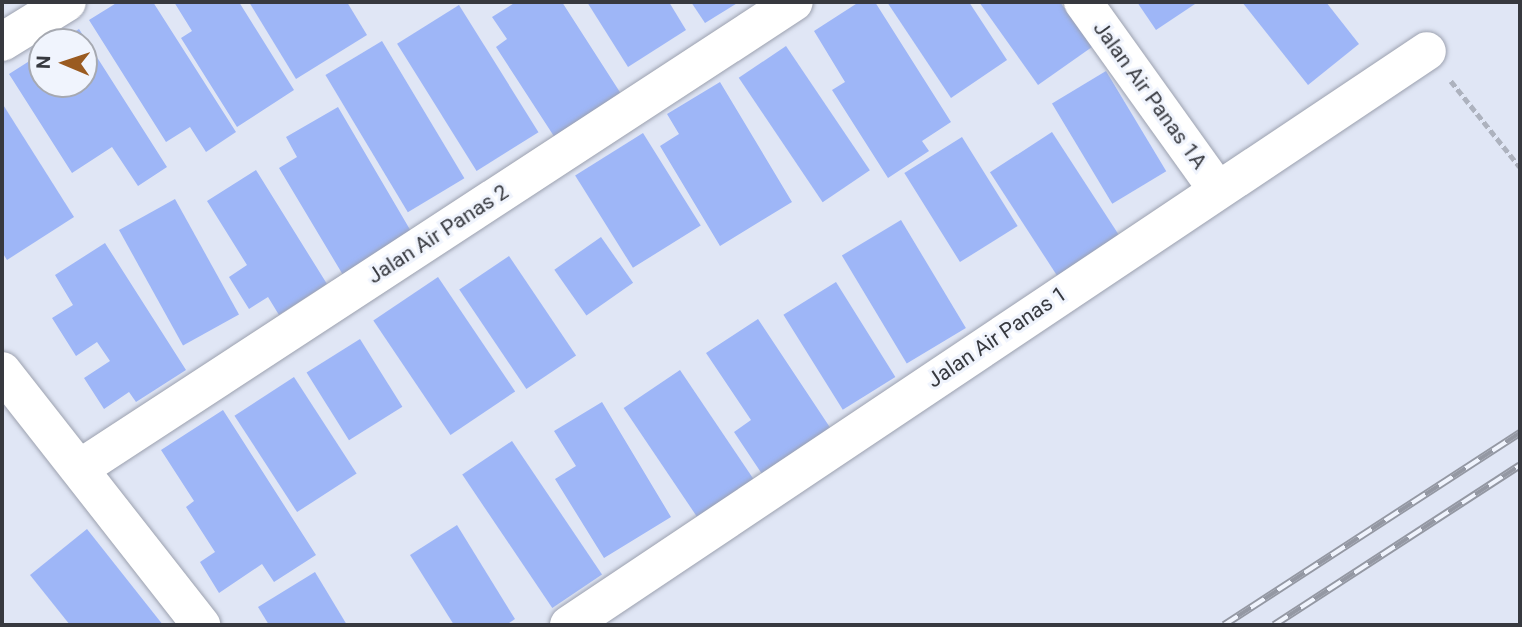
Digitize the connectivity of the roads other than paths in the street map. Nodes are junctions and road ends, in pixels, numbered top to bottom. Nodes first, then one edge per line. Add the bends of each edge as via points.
1 (67, 2) edge
2 (794, 2) edge
3 (1083, 2) edge
4 (2, 42) edge
5 (1427, 51) road end
6 (1217, 189) junction
7 (2, 371) edge
8 (82, 467) junction
9 (201, 625) edge
10 (569, 625) edge

1 - 4 street
2 - 8 street, Jalan Air Panas 2
3 - 6 street, Jalan Air Panas 1A
5 - 6 street, Jalan Air Panas 1
6 - 10 street, Jalan Air Panas 1
7 - 8 street
8 - 9 street

